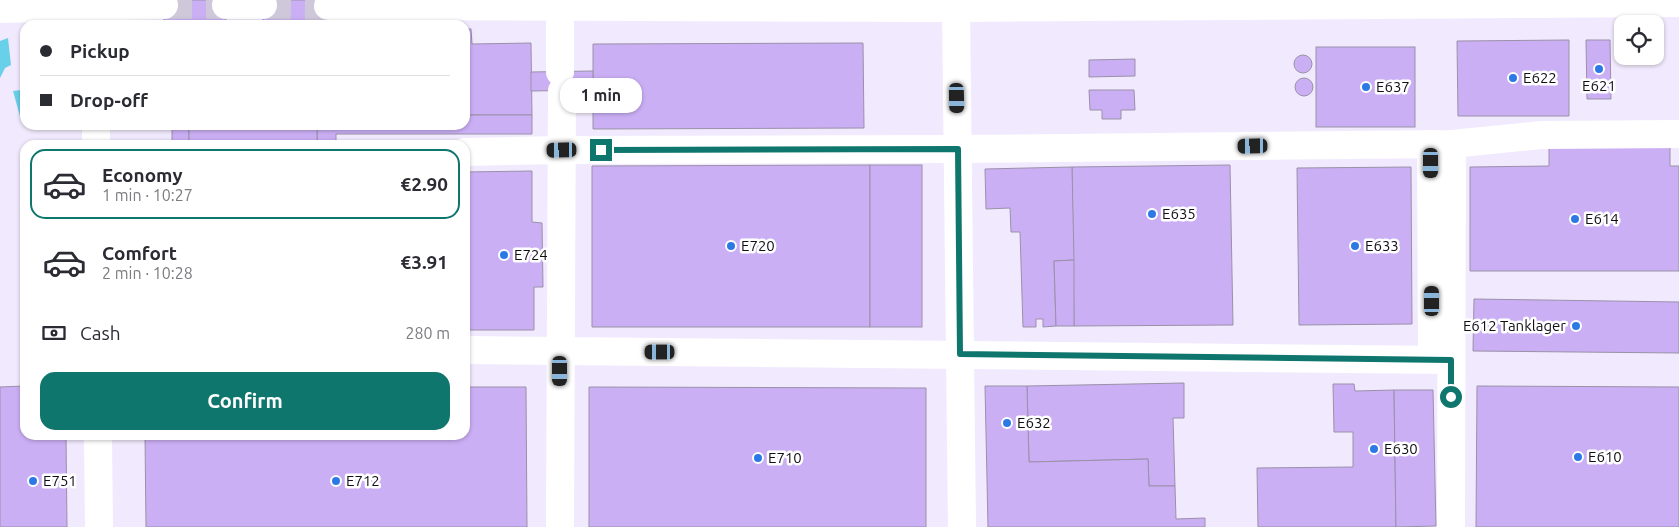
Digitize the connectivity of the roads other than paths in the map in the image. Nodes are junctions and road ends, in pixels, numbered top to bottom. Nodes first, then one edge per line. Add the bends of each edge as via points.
1 (1605, 2) edge
2 (1679, 3) edge
3 (226, 4) dead end
4 (560, 4) edge
5 (164, 5) dead end
6 (263, 5) dead end
7 (328, 6) tunnel mouth
8 (956, 8) junction
9 (0, 9) edge
10 (95, 11) edge
11 (1679, 134) edge
12 (1441, 144) junction
13 (958, 149) junction
14 (562, 150) junction
15 (470, 152) edge
16 (470, 350) edge
17 (560, 351) junction
18 (960, 354) junction
19 (1442, 360) junction
20 (98, 440) edge
21 (99, 527) edge
22 (560, 527) edge
23 (962, 527) edge
24 (1451, 527) edge

1 - 2 street
1 - 8 street
3 - 6 street
4 - 7 street
4 - 8 street
4 - 14 street
5 - 10 street
8 - 13 street
9 - 10 street
11 - 12 street via 1541,135
12 - 13 street
12 - 19 street
13 - 14 street
13 - 18 street
14 - 15 street
14 - 17 street
16 - 17 street
17 - 18 street
17 - 22 street
18 - 19 street
18 - 23 street
19 - 24 street
20 - 21 street

